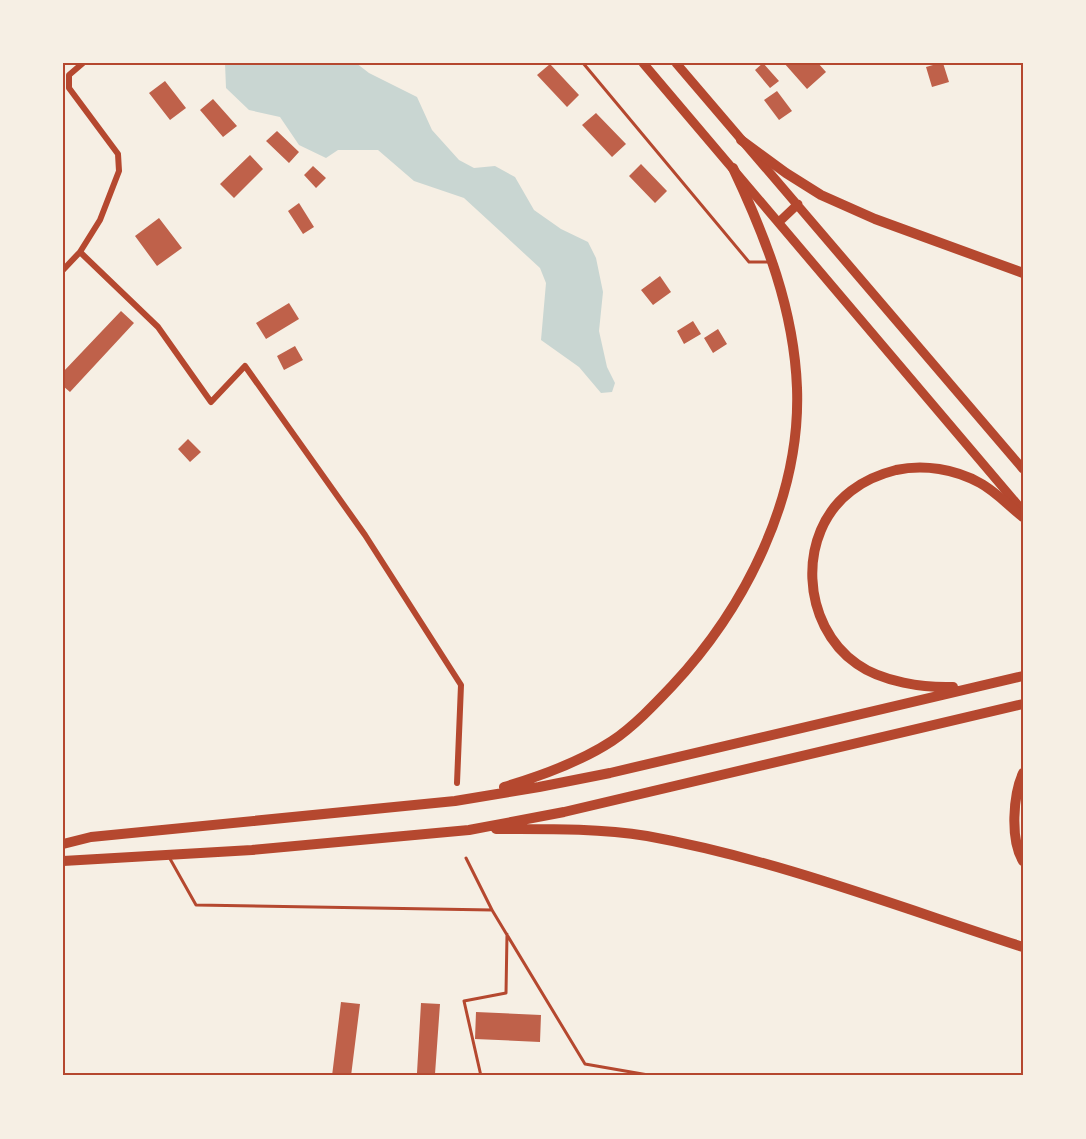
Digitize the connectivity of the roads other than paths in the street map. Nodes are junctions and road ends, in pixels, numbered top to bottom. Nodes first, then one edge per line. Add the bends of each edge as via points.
1 (83, 63) edge
2 (583, 63) edge
3 (643, 63) edge
4 (676, 63) edge
5 (741, 140) junction
6 (733, 168) junction
7 (798, 204) junction
8 (779, 222) junction
9 (80, 252) junction
10 (772, 262) junction
11 (63, 270) edge
12 (1023, 273) edge
13 (1023, 469) edge
14 (1023, 511) edge
15 (1023, 517) edge
16 (1023, 675) edge
17 (989, 683) junction
18 (1023, 704) edge
19 (1023, 773) edge
20 (457, 783) dead end
21 (455, 801) junction
22 (469, 830) junction
23 (63, 844) edge
24 (168, 855) junction
25 (466, 858) dead end
26 (63, 861) edge
27 (1023, 861) edge
28 (492, 910) junction
29 (507, 933) junction
30 (1023, 947) edge
31 (481, 1076) edge
32 (654, 1076) edge

1 - 9 street via 69,75 69,88 118,154 119,171 100,220
2 - 10 lane via 748,262
3 - 6 main road
4 - 5 main road
5 - 7 main road
5 - 12 highway via 821,195
6 - 8 main road
6 - 10 highway
7 - 8 main road
7 - 13 main road
8 - 14 main road
9 - 11 street
9 - 20 street via 158,327 211,402 245,366 259,385 365,535 462,685
10 - 21 highway via 792,339 797,389 795,432 771,531 722,626 653,706 612,741 566,766
15 - 17 highway via 981,483 946,470 911,467 877,475 851,491 828,515 815,546 811,581 818,614 833,641 857,665 920,686 951,688
16 - 17 highway
17 - 21 highway via 610,773
18 - 22 highway via 564,812
19 - 27 highway via 1014,817 1018,854
21 - 23 highway via 91,837
22 - 24 highway
22 - 30 highway via 590,830 706,848
24 - 26 highway
24 - 28 lane via 196,905
25 - 28 lane
28 - 29 lane
29 - 31 lane via 506,993 464,1001
29 - 32 lane via 585,1064

